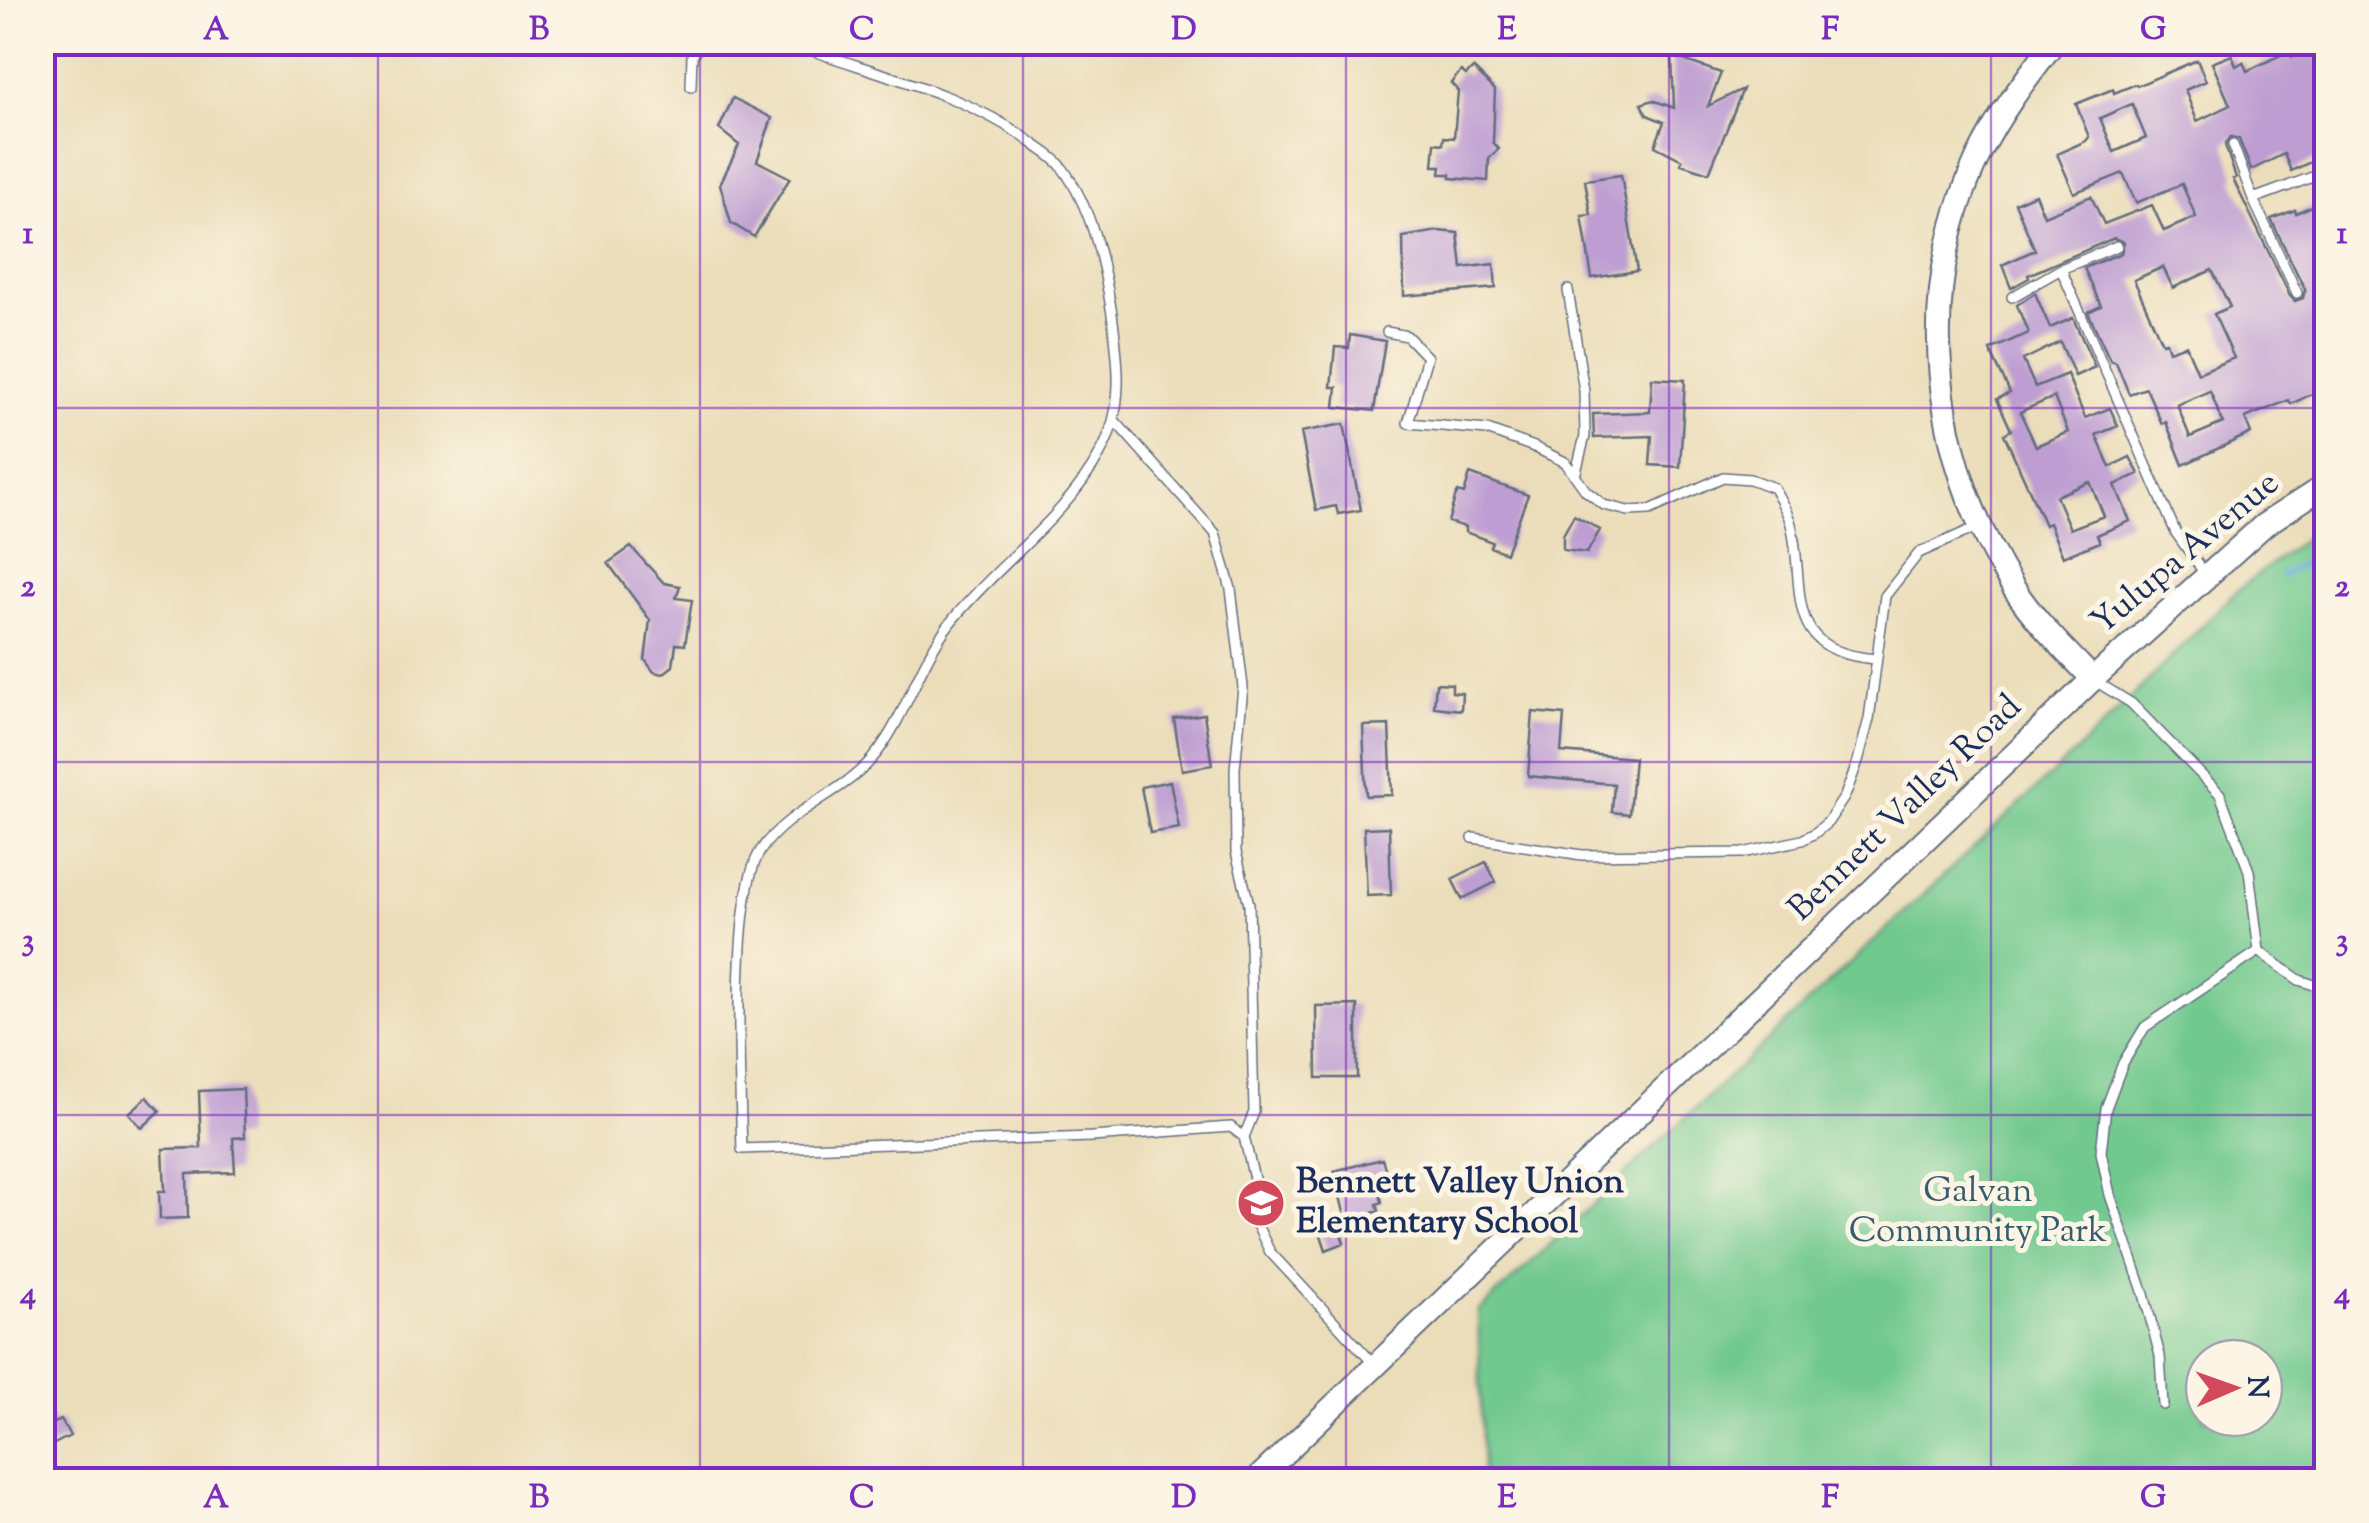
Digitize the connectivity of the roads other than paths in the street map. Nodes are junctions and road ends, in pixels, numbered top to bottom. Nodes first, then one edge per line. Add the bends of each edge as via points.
1 (704, 42) edge
2 (788, 42) edge
3 (2054, 42) edge
4 (690, 87) dead end
5 (2233, 145) dead end
6 (2326, 172) edge
7 (2254, 199) junction
8 (2117, 246) dead end
9 (2061, 269) junction
10 (1568, 290) dead end
11 (2298, 293) dead end
12 (2012, 297) dead end
13 (1387, 332) dead end
14 (1116, 421) junction
15 (1575, 476) junction
16 (2326, 485) edge
17 (1980, 526) junction
18 (2207, 576) junction
19 (1876, 659) junction
20 (2092, 679) junction
21 (1473, 838) dead end
22 (2259, 951) junction
23 (2326, 989) edge
24 (1244, 1137) junction
25 (1374, 1364) junction
26 (2162, 1405) dead end
27 (1256, 1480) edge

1 - 4 lane via 692,54
2 - 14 lane via 962,102 1058,162 1082,200 1108,287 1120,369
3 - 17 street via 1978,156 1946,249 1937,328 1942,408
5 - 7 lane
6 - 7 lane
7 - 11 lane
8 - 9 lane
9 - 12 lane
9 - 18 lane via 2176,534
10 - 15 lane via 1584,392 1585,436
13 - 15 lane via 1407,336 1427,357 1408,423 1487,430 1566,462
14 - 24 lane via 1215,534 1231,589 1243,687 1236,852 1249,904 1254,1112
14 - 24 lane via 1099,456 1057,510 950,622 876,755 783,825 760,851 747,880 743,934 742,1149 1231,1127
15 - 19 lane via 1604,505 1628,511 1650,510 1723,476 1774,488 1791,523 1805,623 1826,645
16 - 18 street, Yulupa Avenue via 2264,525
17 - 19 lane via 1918,552 1885,596
17 - 20 street via 2014,589
18 - 20 street, Yulupa Avenue
19 - 21 lane via 1869,718 1845,796 1828,822 1802,840 1743,853 1582,854
20 - 22 lane via 2131,702 2220,794 2249,871
20 - 25 street, Bennett Valley Road
22 - 23 lane via 2299,980
22 - 26 lane via 2145,1027 2122,1062 2106,1108 2101,1152 2160,1356
24 - 25 lane via 1256,1187 1255,1222 1270,1252
25 - 27 street, Bennett Valley Road

